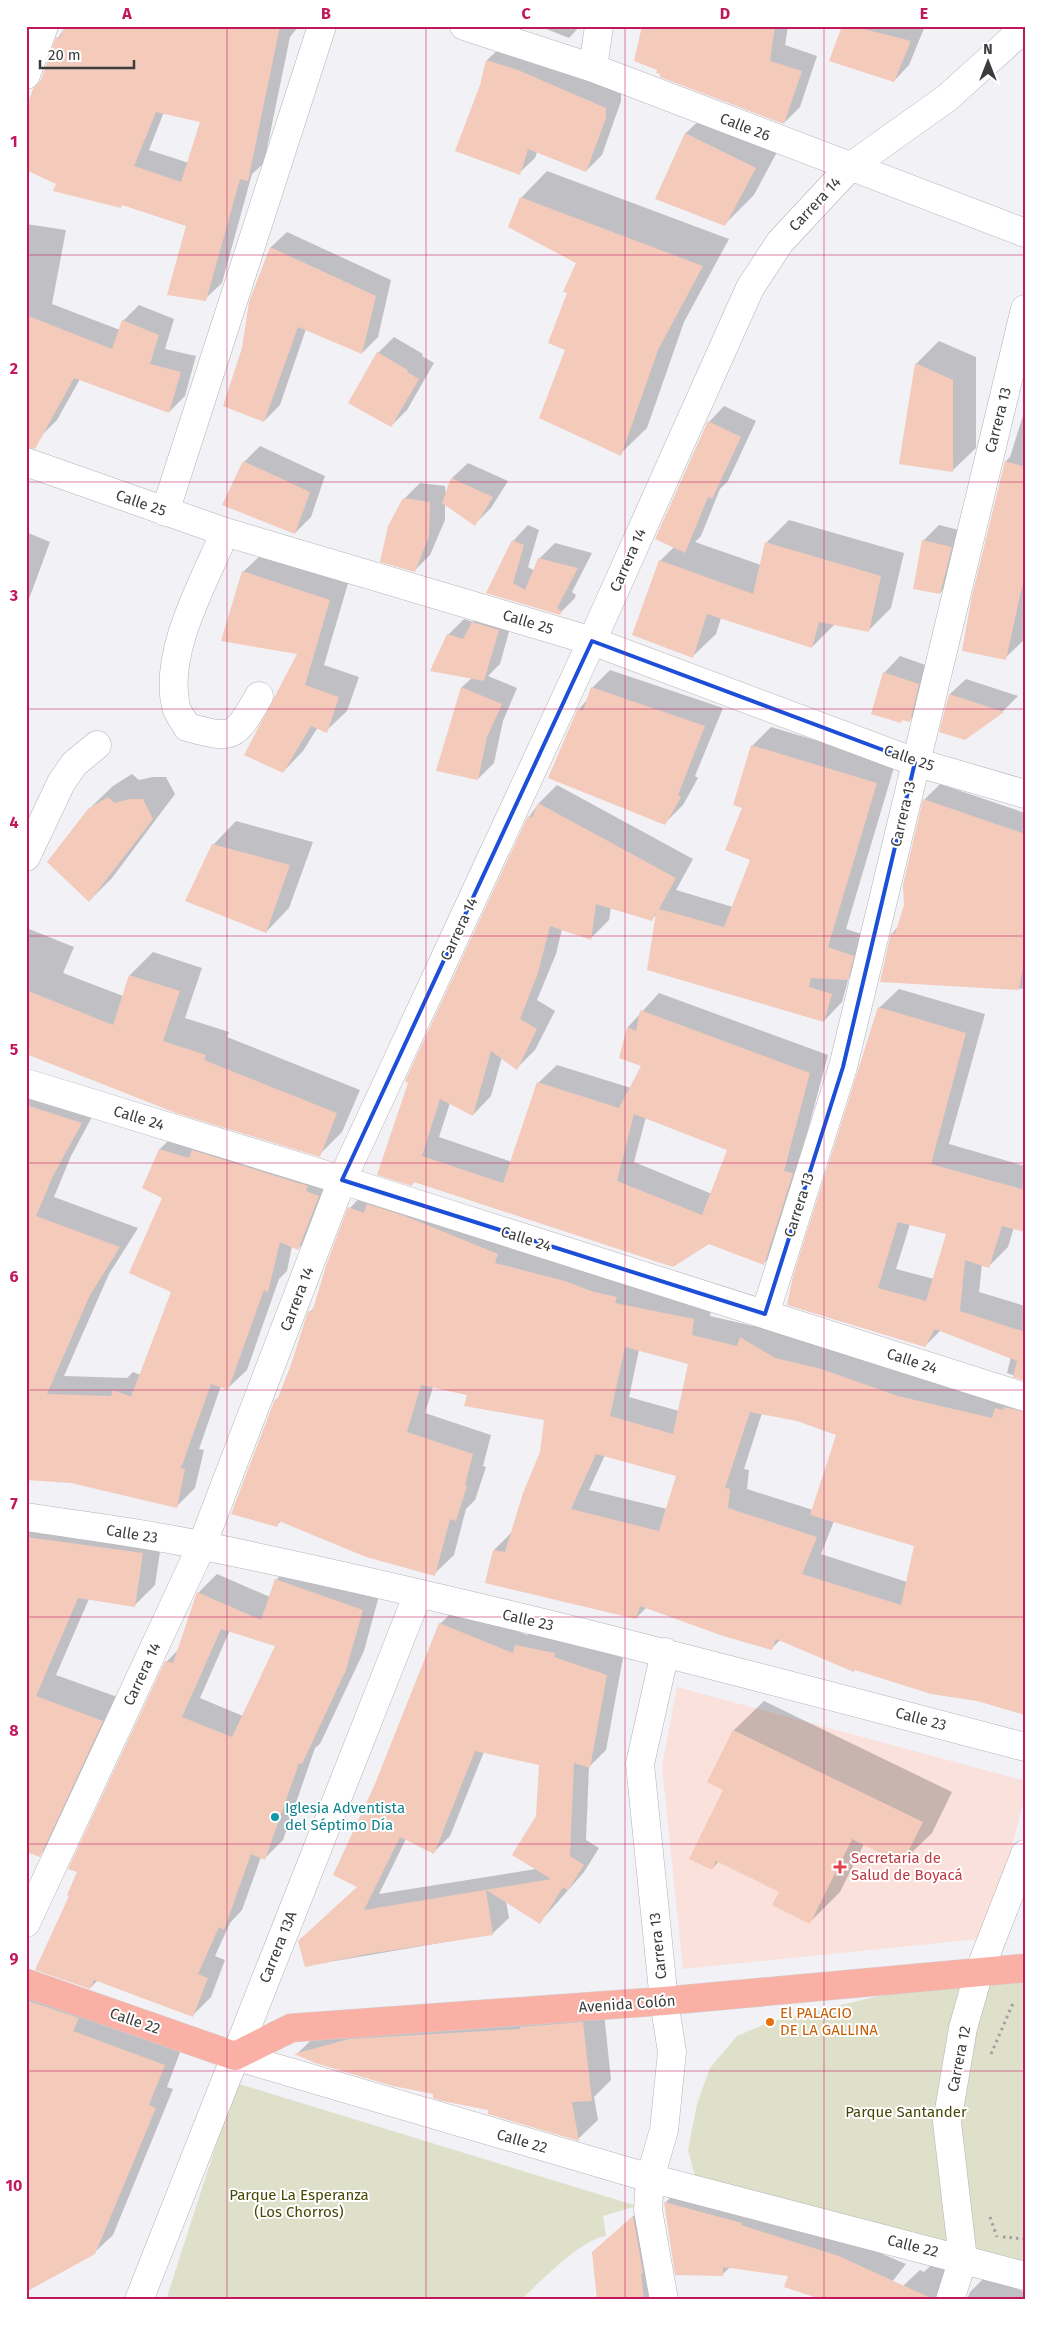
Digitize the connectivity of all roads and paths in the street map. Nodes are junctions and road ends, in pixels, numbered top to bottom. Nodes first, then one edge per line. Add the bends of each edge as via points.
1 (44, 26) edge
2 (322, 26) edge
3 (464, 26) edge
4 (599, 26) edge
5 (1023, 26) edge
6 (593, 68) junction
7 (26, 75) edge
8 (850, 167) junction
9 (1025, 233) edge
10 (1025, 309) edge
11 (26, 462) edge
12 (165, 512) junction
13 (224, 532) junction
14 (592, 641) junction
15 (259, 696) dead end
16 (97, 745) dead end
17 (915, 762) junction
18 (1025, 794) edge
19 (26, 857) edge
20 (26, 1083) edge
21 (342, 1180) junction
22 (765, 1314) junction
23 (1025, 1397) edge
24 (26, 1517) edge
25 (202, 1545) junction
26 (418, 1594) junction
27 (665, 1652) junction
28 (1025, 1746) edge
29 (1025, 1854) edge
30 (26, 1923) edge
31 (1025, 1968) edge
32 (979, 1972) junction
33 (26, 1983) edge
34 (1018, 2000) dead end
35 (664, 2001) junction
36 (235, 2056) junction
37 (989, 2060) dead end
38 (650, 2178) junction
39 (988, 2208) dead end
40 (1025, 2239) edge
41 (963, 2259) junction
42 (1025, 2276) edge
43 (135, 2297) edge
44 (664, 2300) edge
45 (950, 2300) edge

1 - 7 street
2 - 12 street
3 - 6 street, Calle 26
4 - 6 street
5 - 8 street, Carrera 14 via 947,98
6 - 8 street, Calle 26
8 - 9 street, Calle 26
8 - 14 street, Carrera 14 via 780,242 750,288
10 - 17 street, Carrera 13
11 - 12 street, Calle 25
12 - 13 street, Calle 25
13 - 14 street, Calle 25
13 - 15 street via 176,648 173,684 176,709 188,727 218,736 233,734 243,724
14 - 17 street, Calle 25
14 - 21 street, Carrera 14
16 - 19 street via 74,764 61,783
17 - 18 street, Calle 25
17 - 22 street, Carrera 13 via 843,1067
20 - 21 street, Calle 24
21 - 22 street, Calle 24
21 - 25 street, Carrera 14
22 - 23 street, Calle 24
24 - 25 street, Calle 23
25 - 26 street, Calle 23
25 - 30 street, Carrera 14
26 - 27 street, Calle 23
26 - 36 street, Carrera 13A
27 - 28 street, Calle 23
27 - 35 street, Carrera 13 via 640,1764
29 - 32 street, Carrera 12
31 - 32 main road, Avenida Colón
32 - 35 main road, Avenida Colón
32 - 41 street, Carrera 12 via 963,2028 947,2122
33 - 36 main road, Calle 22
34 - 37 path via 1012,2001
35 - 36 main road, Avenida Colón via 291,2028
35 - 38 street, Carrera 13 via 672,2052 664,2130
36 - 38 street, Calle 22
36 - 43 street, Carrera 13A
38 - 41 street, Calle 22
38 - 44 street, Carrera 13 via 648,2210
39 - 40 path via 996,2237
41 - 42 street, Calle 22
41 - 45 street, Carrera 12

